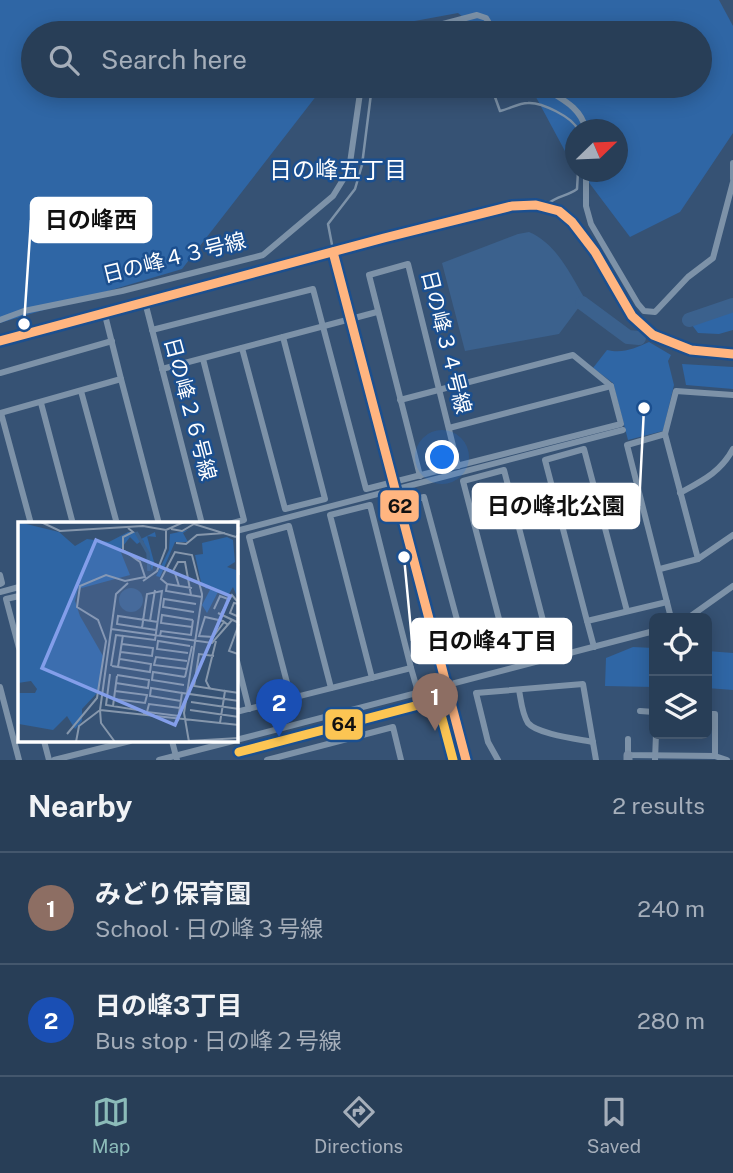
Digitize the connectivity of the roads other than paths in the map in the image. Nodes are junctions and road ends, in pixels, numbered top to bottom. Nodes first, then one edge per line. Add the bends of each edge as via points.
1 (454, 21) edge
2 (488, 21) edge
3 (359, 98) edge
4 (370, 98) edge
5 (495, 98) edge
6 (560, 98) edge
7 (570, 119) edge
8 (584, 119) edge
9 (733, 163) edge
10 (733, 181) edge
11 (577, 182) edge
12 (586, 182) edge
13 (547, 206) junction
14 (333, 253) junction
15 (145, 302) junction
16 (104, 312) junction
17 (377, 312) junction
18 (351, 318) junction
19 (0, 320) edge
20 (323, 326) junction
21 (152, 330) junction
22 (283, 337) junction
23 (0, 341) edge
24 (112, 341) junction
25 (242, 348) junction
26 (733, 354) edge
27 (203, 359) junction
28 (162, 369) junction
29 (0, 373) edge
30 (121, 379) junction
31 (611, 386) junction
32 (440, 390) junction
33 (81, 391) junction
34 (733, 395) edge
35 (400, 400) junction
36 (41, 402) junction
37 (1, 413) edge
38 (449, 428) junction
39 (623, 430) dead end
40 (665, 434) junction
41 (733, 449) edge
42 (458, 466) junction
43 (420, 476) junction
44 (392, 483) junction
45 (394, 491) junction
46 (680, 492) junction
47 (398, 504) junction
48 (30, 522) edge
49 (72, 522) edge
50 (116, 522) edge
51 (158, 522) edge
52 (201, 522) edge
53 (236, 522) edge
54 (238, 530) edge
55 (733, 535) edge
56 (698, 559) junction
57 (660, 569) junction
58 (0, 575) edge
59 (0, 584) edge
60 (733, 586) edge
61 (18, 587) edge
62 (0, 592) edge
63 (18, 596) edge
64 (667, 601) junction
65 (627, 611) junction
66 (670, 613) edge
67 (695, 613) edge
68 (587, 621) junction
69 (546, 632) junction
70 (649, 632) edge
71 (505, 642) junction
72 (18, 644) edge
73 (594, 647) junction
74 (553, 657) junction
75 (238, 665) edge
76 (411, 668) junction
77 (372, 678) junction
78 (446, 685) junction
79 (0, 687) edge
80 (331, 688) junction
81 (519, 690) junction
82 (418, 692) junction
83 (291, 698) junction
84 (249, 709) junction
85 (640, 711) dead end
86 (238, 712) edge
87 (649, 712) edge
88 (712, 714) edge
89 (238, 739) edge
90 (628, 739) dead end
91 (656, 739) edge
92 (593, 742) junction
93 (45, 743) edge
94 (87, 743) edge
95 (121, 743) edge
96 (216, 743) edge
97 (89, 751) junction
98 (715, 756) junction
99 (628, 757) edge
100 (655, 757) edge
101 (176, 758) edge
102 (19, 760) edge
103 (49, 760) edge
104 (54, 760) edge
105 (159, 760) edge
106 (267, 760) edge
107 (401, 760) edge
108 (466, 760) edge
109 (498, 760) edge
110 (596, 760) edge
111 (727, 760) edge

1 - 2 street via 477,15
3 - 19 street, 日の峰４３号線 via 344,179 333,196 262,255
4 - 14 lane via 355,188 328,224
5 - 7 lane via 500,111 534,103
6 - 8 street
9 - 10 street
10 - 12 street via 713,258 655,312 644,312 638,304 591,224
11 - 13 lane via 577,190
13 - 14 street via 512,206
13 - 26 street via 580,229 631,316 645,328 685,350
14 - 15 street
14 - 18 street
15 - 16 street
15 - 21 street, 日の峰２６号線
16 - 23 street
16 - 24 street
17 - 18 street
17 - 32 street, 日の峰３４号線 via 369,275 408,264
17 - 35 street, 日の峰３４号線
18 - 20 street
18 - 44 street
20 - 21 street via 313,289
20 - 22 street
20 - 44 street via 366,489
21 - 28 street, 日の峰２６号線
22 - 25 street
22 - 25 street via 325,499 285,509
24 - 29 street
24 - 30 street
25 - 27 street
27 - 28 street
27 - 53 street, 日の峰２６号線 via 244,520
28 - 52 street, 日の峰２６号線
30 - 33 street
30 - 51 street
31 - 32 street via 573,355
31 - 38 street
31 - 42 street via 621,424
32 - 35 street
32 - 38 street, 日の峰３４号線
33 - 36 street
33 - 50 street
34 - 40 street via 676,391
35 - 43 street, 日の峰３４号線
36 - 37 street
36 - 49 street
37 - 48 street
38 - 42 street, 日の峰３４号線
39 - 45 street
40 - 46 street
40 - 57 street via 627,445
41 - 46 street via 722,467
42 - 43 street
43 - 44 street
44 - 45 street
45 - 47 street
45 - 54 street
46 - 56 street
47 - 71 street via 424,497 466,653
47 - 78 street
55 - 56 street
56 - 57 street
57 - 64 street
58 - 59 street
60 - 67 street
61 - 62 street
63 - 72 street via 6,599
64 - 65 street
64 - 66 street
65 - 68 street
65 - 68 street via 584,450 545,460
68 - 73 street
69 - 71 street
69 - 71 street via 504,470 463,481
69 - 74 street
70 - 73 street
73 - 74 street
74 - 78 street
75 - 84 street
76 - 77 street
76 - 77 street via 370,505 330,515
76 - 82 street
77 - 80 street
78 - 82 street
78 - 108 street
79 - 102 street
80 - 83 street
80 - 83 street via 289,526 249,537
81 - 92 street via 531,726
81 - 92 street via 583,684
81 - 109 street via 476,693 488,742
82 - 89 street
83 - 84 street
84 - 86 street
85 - 87 street
88 - 98 street
90 - 99 street
91 - 100 street
92 - 110 street
93 - 103 street
94 - 97 street
95 - 97 street
96 - 101 street
97 - 104 street
98 - 100 street
98 - 111 street
99 - 100 street
101 - 105 street
106 - 107 street via 393,727

